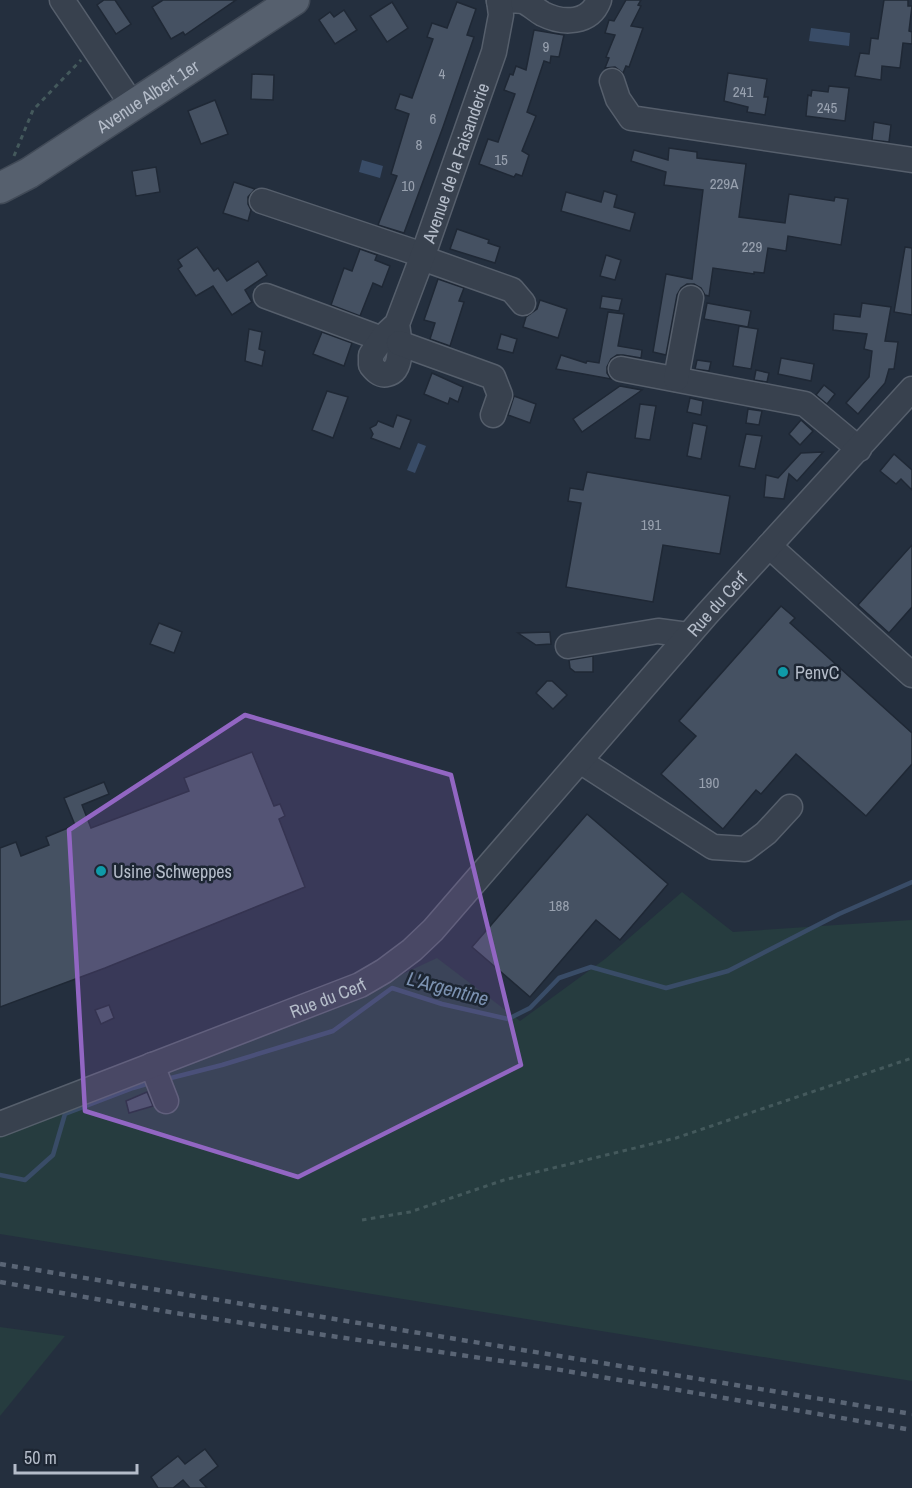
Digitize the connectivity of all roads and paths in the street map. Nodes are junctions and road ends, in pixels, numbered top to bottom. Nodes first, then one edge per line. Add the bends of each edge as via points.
1 (62, 0) edge
2 (294, 0) edge
3 (599, 0) edge
4 (499, 1) edge
5 (94, 45) junction
6 (612, 81) dead end
7 (133, 106) junction
8 (912, 160) edge
9 (5, 185) edge
10 (262, 201) dead end
11 (423, 257) junction
12 (266, 296) dead end
13 (691, 298) dead end
14 (524, 303) dead end
15 (393, 336) junction
16 (621, 369) dead end
17 (676, 380) junction
18 (912, 390) edge
19 (492, 415) dead end
20 (859, 449) junction
21 (769, 546) junction
22 (688, 635) junction
23 (568, 646) dead end
24 (912, 675) edge
25 (579, 761) junction
26 (790, 807) dead end
27 (912, 1058) edge
28 (0, 1124) edge
29 (362, 1220) dead end

1 - 5 street
2 - 7 main road, Avenue Albert 1er
3 - 4 street via 589,15 575,20 551,17 524,2
4 - 11 street, Avenue de la Faisanderie via 501,15 494,52
5 - 7 street
5 - 9 path via 33,110 14,152
6 - 8 street via 631,118
7 - 9 main road, Avenue Albert 1er
10 - 11 street
11 - 14 street via 512,290
11 - 15 street, Avenue de la Faisanderie
12 - 15 street
13 - 17 street
15 - 19 street via 493,377 500,395
16 - 17 street
17 - 20 street via 805,404
18 - 20 street, Rue du Cerf
20 - 21 street, Rue du Cerf
21 - 22 street, Rue du Cerf
21 - 24 street
22 - 23 street via 658,631
22 - 25 street, Rue du Cerf
25 - 26 street via 713,847 745,849
25 - 28 street, Rue du Cerf via 433,930 384,971 158,1082
27 - 29 path via 676,1138 504,1180 410,1212

